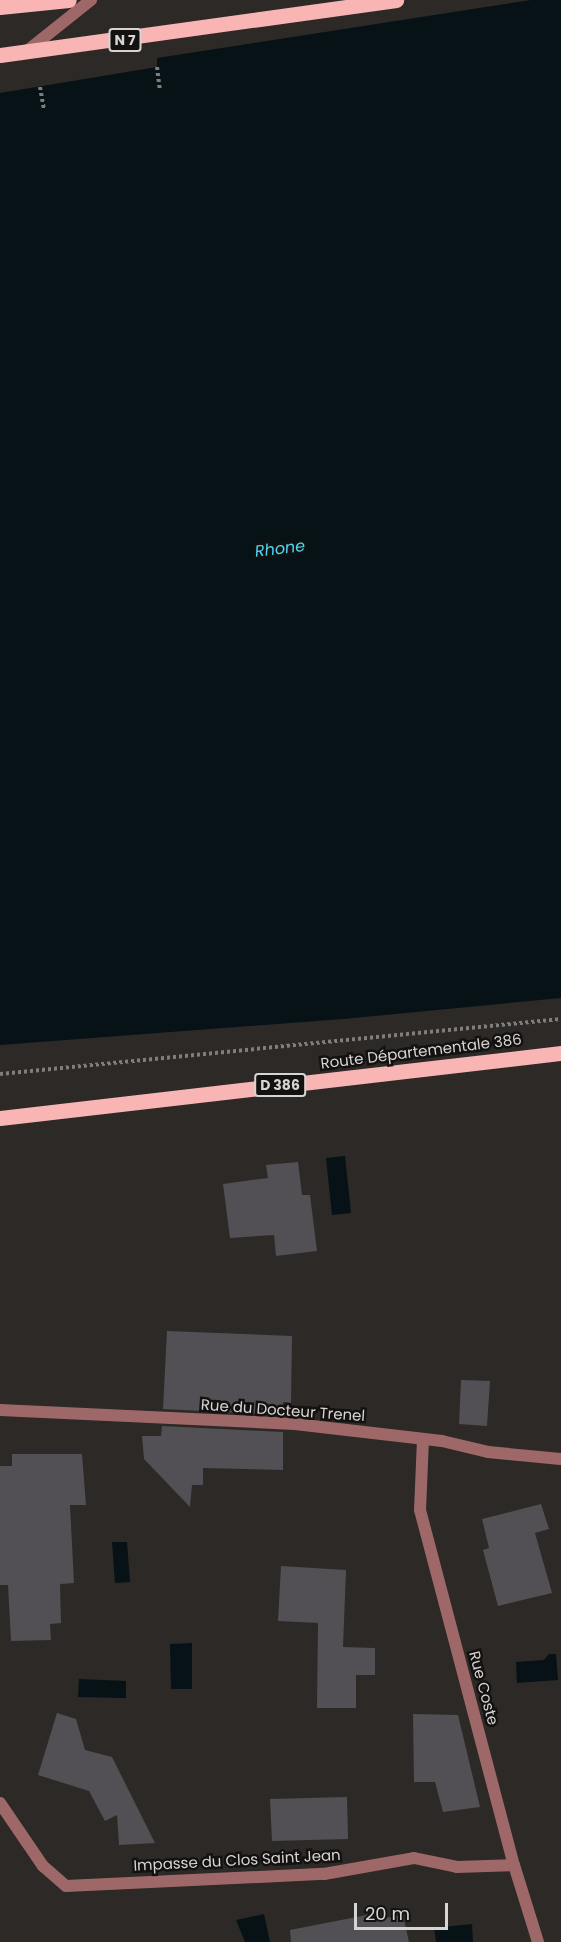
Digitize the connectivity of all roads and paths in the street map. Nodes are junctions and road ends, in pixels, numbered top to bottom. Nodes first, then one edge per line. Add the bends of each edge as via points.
1 (69, 0) edge
2 (91, 0) edge
3 (396, 0) edge
4 (0, 7) edge
5 (27, 51) junction
6 (0, 55) edge
7 (157, 67) dead end
8 (40, 87) dead end
9 (160, 91) dead end
10 (44, 110) dead end
11 (561, 1019) edge
12 (561, 1053) edge
13 (0, 1074) edge
14 (0, 1118) edge
15 (0, 1410) edge
16 (423, 1439) junction
17 (561, 1459) edge
18 (0, 1803) edge
19 (514, 1865) junction
20 (538, 1942) edge

1 - 4 main road
2 - 5 street
3 - 5 main road, N 7
5 - 6 main road, N 7
7 - 9 path
8 - 10 path
11 - 13 path
12 - 14 main road, Route Départementale 386 / D 386
15 - 16 street, Rue du Docteur Trenel via 296,1424
16 - 17 street, Rue du Docteur Trenel via 488,1452
16 - 19 street, Rue Coste via 420,1510
18 - 19 street, Impasse du Clos Saint Jean via 43,1866 66,1886 324,1874 414,1858 457,1867
19 - 20 street, Rue Coste

